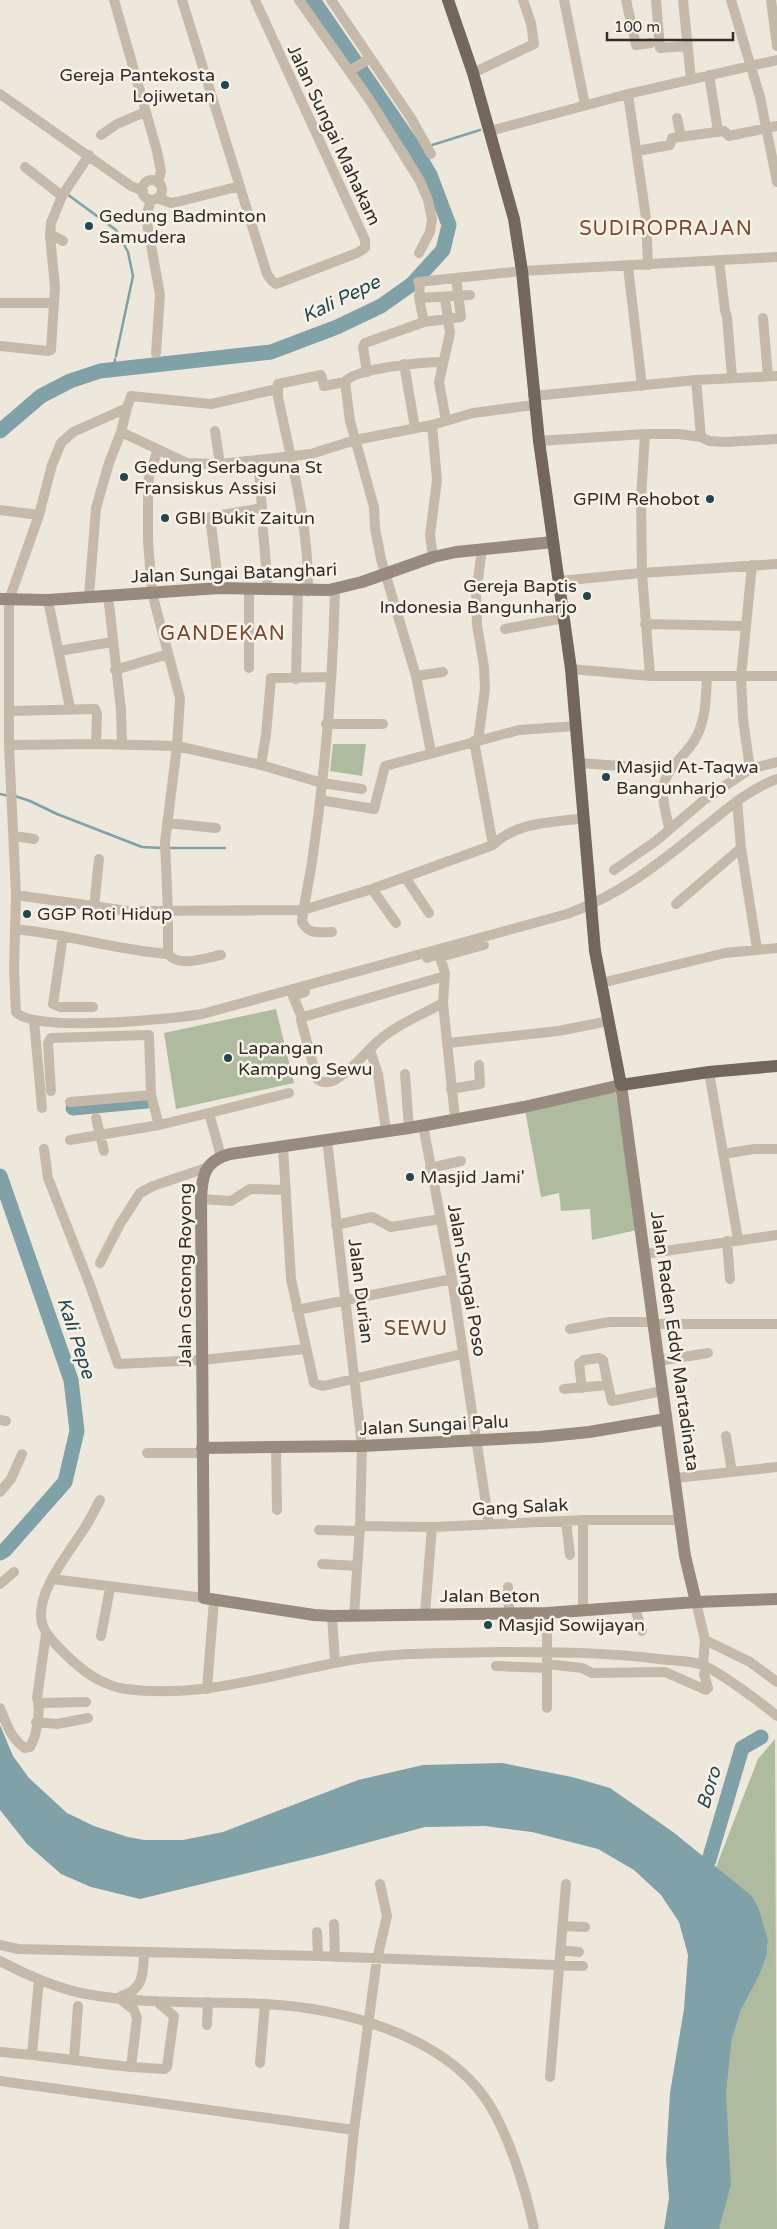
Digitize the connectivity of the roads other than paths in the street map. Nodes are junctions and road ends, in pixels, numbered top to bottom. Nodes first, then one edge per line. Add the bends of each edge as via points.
1 (114, 0) edge
2 (182, 0) edge
3 (255, 0) edge
4 (299, 0) edge
5 (331, 0) edge
6 (448, 0) edge
7 (523, 0) edge
8 (564, 0) edge
9 (626, 0) edge
10 (656, 0) edge
11 (683, 0) edge
12 (731, 0) edge
13 (771, 0) edge
14 (656, 46) junction
15 (687, 46) junction
16 (777, 46) edge
17 (368, 59) junction
18 (777, 60) edge
19 (751, 66) junction
20 (352, 70) junction
21 (473, 72) junction
22 (709, 75) junction
23 (691, 79) junction
24 (0, 94) edge
25 (628, 94) junction
26 (585, 105) junction
27 (145, 112) junction
28 (677, 118) dead end
29 (772, 127) edge
30 (490, 131) junction
31 (718, 131) junction
32 (101, 135) dead end
33 (681, 136) junction
34 (637, 151) junction
35 (431, 154) dead end
36 (89, 155) junction
37 (25, 167) dead end
38 (777, 182) edge
39 (158, 183) junction
40 (240, 186) junction
41 (143, 191) junction
42 (62, 196) junction
43 (154, 199) junction
44 (50, 234) junction
45 (63, 241) dead end
46 (419, 253) dead end
47 (777, 257) edge
48 (720, 260) junction
49 (648, 265) junction
50 (628, 267) junction
51 (522, 271) junction
52 (456, 278) junction
53 (470, 295) dead end
54 (459, 297) junction
55 (419, 298) junction
56 (445, 298) junction
57 (0, 303) edge
58 (54, 304) junction
59 (763, 318) dead end
60 (448, 320) junction
61 (424, 322) junction
62 (0, 346) edge
63 (156, 353) dead end
64 (443, 362) junction
65 (404, 364) junction
66 (367, 372) junction
67 (772, 376) edge
68 (732, 377) junction
69 (696, 380) junction
70 (345, 382) junction
71 (642, 386) junction
72 (277, 389) junction
73 (534, 400) junction
74 (127, 408) junction
75 (446, 421) junction
76 (432, 425) junction
77 (415, 428) junction
78 (215, 431) dead end
79 (121, 432) junction
80 (645, 434) junction
81 (701, 437) junction
82 (777, 439) edge
83 (355, 440) junction
84 (539, 442) junction
85 (158, 449) junction
86 (290, 457) junction
87 (258, 461) junction
88 (220, 464) junction
89 (0, 510) edge
90 (39, 515) junction
91 (263, 530) dead end
92 (553, 542) junction
93 (482, 549) junction
94 (433, 558) junction
95 (777, 564) edge
96 (752, 565) junction
97 (642, 573) junction
98 (385, 574) junction
99 (559, 581) junction
100 (218, 588) junction
101 (249, 588) junction
102 (268, 589) junction
103 (335, 589) junction
104 (303, 590) junction
105 (152, 594) junction
106 (108, 595) junction
107 (89, 596) junction
108 (5, 599) edge
109 (48, 600) junction
110 (564, 618) junction
111 (645, 624) junction
112 (745, 626) junction
113 (505, 629) dead end
114 (112, 642) junction
115 (59, 651) junction
116 (168, 654) junction
117 (249, 668) dead end
118 (571, 669) junction
119 (115, 670) junction
120 (443, 672) dead end
121 (416, 676) junction
122 (650, 676) junction
123 (707, 676) junction
124 (777, 676) edge
125 (331, 677) junction
126 (741, 677) junction
127 (296, 679) junction
128 (70, 708) junction
129 (10, 711) junction
130 (326, 724) junction
131 (383, 724) dead end
132 (576, 726) junction
133 (476, 741) junction
134 (96, 744) junction
135 (122, 744) junction
136 (9, 745) junction
137 (177, 746) junction
138 (431, 752) junction
139 (777, 762) edge
140 (579, 763) junction
141 (261, 766) junction
142 (648, 768) dead end
143 (750, 769) junction
144 (777, 779) edge
145 (322, 783) junction
146 (362, 789) dead end
147 (320, 800) junction
148 (737, 801) junction
149 (584, 818) junction
150 (166, 823) junction
151 (216, 828) dead end
152 (669, 828) junction
153 (14, 836) junction
154 (34, 838) dead end
155 (492, 845) junction
156 (741, 848) junction
157 (99, 858) dead end
158 (614, 870) dead end
159 (405, 877) junction
160 (372, 889) junction
161 (16, 895) junction
162 (676, 904) dead end
163 (590, 906) junction
164 (94, 907) junction
165 (303, 910) junction
166 (168, 912) junction
167 (429, 913) dead end
168 (396, 924) dead end
169 (15, 929) junction
170 (332, 932) dead end
171 (63, 936) junction
172 (484, 945) dead end
173 (777, 948) edge
174 (757, 949) junction
175 (168, 954) junction
176 (221, 955) dead end
177 (440, 957) junction
178 (445, 976) junction
179 (601, 983) junction
180 (444, 1003) junction
181 (93, 1007) dead end
182 (302, 1018) junction
183 (34, 1021) junction
184 (609, 1021) junction
185 (448, 1043) junction
186 (370, 1050) junction
187 (479, 1065) dead end
188 (777, 1066) edge
189 (708, 1072) junction
190 (405, 1074) dead end
191 (621, 1085) junction
192 (451, 1088) junction
193 (51, 1091) dead end
194 (289, 1092) dead end
195 (151, 1095) junction
196 (70, 1102) dead end
197 (42, 1108) dead end
198 (209, 1113) junction
199 (96, 1118) dead end
200 (455, 1118) junction
201 (159, 1125) junction
202 (423, 1125) junction
203 (409, 1128) junction
204 (386, 1131) junction
205 (100, 1136) junction
206 (327, 1139) junction
207 (70, 1140) dead end
208 (283, 1147) junction
209 (44, 1149) dead end
210 (777, 1149) edge
211 (104, 1151) dead end
212 (723, 1154) junction
213 (221, 1156) junction
214 (461, 1161) dead end
215 (206, 1168) junction
216 (430, 1168) junction
217 (286, 1190) junction
218 (201, 1199) junction
219 (440, 1219) junction
220 (336, 1225) junction
221 (777, 1235) edge
222 (738, 1239) junction
223 (727, 1241) junction
224 (644, 1254) junction
225 (100, 1263) dead end
226 (452, 1279) junction
227 (730, 1279) dead end
228 (345, 1301) junction
229 (297, 1310) junction
230 (653, 1323) junction
231 (777, 1324) edge
232 (570, 1329) dead end
233 (305, 1349) junction
234 (708, 1353) dead end
235 (462, 1354) junction
236 (202, 1360) junction
237 (658, 1361) junction
238 (356, 1378) junction
239 (608, 1385) junction
240 (582, 1388) junction
241 (564, 1389) dead end
242 (662, 1391) junction
243 (666, 1419) junction
244 (726, 1436) dead end
245 (477, 1441) junction
246 (362, 1446) junction
247 (276, 1448) junction
248 (202, 1451) junction
249 (147, 1453) dead end
250 (22, 1454) dead end
251 (777, 1467) edge
252 (732, 1472) junction
253 (676, 1478) junction
254 (0, 1492) edge
255 (100, 1500) dead end
256 (278, 1510) dead end
257 (583, 1520) junction
258 (681, 1520) junction
259 (566, 1521) junction
260 (489, 1524) junction
261 (432, 1527) junction
262 (360, 1528) junction
263 (319, 1530) dead end
264 (570, 1555) dead end
265 (322, 1564) dead end
266 (358, 1566) junction
267 (14, 1572) dead end
268 (52, 1579) junction
269 (0, 1584) edge
270 (508, 1587) dead end
271 (110, 1588) junction
272 (209, 1599) junction
273 (777, 1599) edge
274 (696, 1602) junction
275 (635, 1608) junction
276 (584, 1610) junction
277 (426, 1613) junction
278 (547, 1613) junction
279 (509, 1614) junction
280 (332, 1616) junction
281 (354, 1616) junction
282 (642, 1631) dead end
283 (46, 1634) junction
284 (100, 1636) dead end
285 (705, 1640) junction
286 (546, 1652) junction
287 (334, 1663) junction
288 (496, 1666) dead end
289 (546, 1666) junction
290 (705, 1666) junction
291 (777, 1682) edge
292 (207, 1689) junction
293 (86, 1702) dead end
294 (39, 1703) junction
295 (0, 1708) edge
296 (547, 1708) dead end
297 (777, 1716) edge
298 (88, 1718) dead end
299 (36, 1722) junction
300 (380, 1884) dead end
301 (566, 1884) dead end
302 (334, 1924) dead end
303 (562, 1926) junction
304 (585, 1927) dead end
305 (317, 1932) dead end
306 (0, 1945) edge
307 (560, 1950) junction
308 (579, 1952) dead end
309 (144, 1953) junction
310 (318, 1956) junction
311 (335, 1957) junction
312 (376, 1959) junction
313 (559, 1964) junction
314 (2, 1965) edge
315 (584, 1966) dead end
316 (39, 1980) junction
317 (118, 1997) junction
318 (156, 2001) junction
319 (208, 2002) junction
320 (266, 2004) junction
321 (78, 2006) dead end
322 (369, 2022) junction
323 (206, 2025) dead end
324 (0, 2052) edge
325 (32, 2054) junction
326 (74, 2059) junction
327 (260, 2063) dead end
328 (131, 2066) junction
329 (550, 2077) dead end
330 (0, 2081) edge
331 (354, 2130) junction
332 (344, 2229) edge
333 (534, 2229) edge

1 - 27 street
2 - 40 street
3 - 40 street, Jalan Sungai Mahakam via 365,240 365,248 287,281 274,283 268,274
4 - 20 street
5 - 17 street
6 - 21 main road
7 - 21 street via 534,44
8 - 26 street
9 - 14 street via 636,45
10 - 14 street
11 - 15 street
12 - 19 street
13 - 16 street
14 - 15 street
15 - 23 street
17 - 20 street
17 - 35 street
18 - 19 street
19 - 22 street
19 - 29 street
20 - 46 street via 408,158 428,200 432,225
21 - 30 main road
22 - 23 street
22 - 31 street
23 - 25 street
24 - 36 street
25 - 26 street
25 - 34 street
26 - 30 street
27 - 32 street
27 - 39 street via 161,171
28 - 33 street
29 - 31 street via 729,136 725,131
29 - 38 street
30 - 51 main road via 514,219
31 - 33 street
33 - 34 street via 671,138 670,145
34 - 49 street via 646,218
36 - 41 street
36 - 42 street
37 - 42 street
39 - 41 street via 148,182
39 - 43 street via 162,191
40 - 43 street via 171,203
41 - 43 street via 146,197
42 - 44 street
43 - 63 street via 146,217 160,295
44 - 45 street
44 - 58 street
47 - 48 street
48 - 49 street
48 - 68 street
49 - 50 street
50 - 51 street
50 - 71 street
51 - 52 street
51 - 73 main road
52 - 54 street
52 - 55 street via 419,282
53 - 54 street
54 - 56 street
54 - 60 street via 461,317
55 - 56 street
55 - 61 street
56 - 60 street
57 - 58 street
58 - 62 street via 50,351
59 - 67 street
60 - 61 street
60 - 64 street via 449,334
61 - 66 street via 364,344
64 - 65 street
64 - 75 street via 440,391
65 - 66 street
65 - 77 street
66 - 70 street
67 - 68 street
68 - 69 street
69 - 71 street
69 - 81 street
70 - 72 street via 324,386 321,375 279,383
70 - 83 street
71 - 73 street
72 - 74 street via 212,404 131,396
72 - 86 street
73 - 75 street
73 - 84 main road
74 - 79 street
74 - 90 street via 65,438 52,465
75 - 76 street
76 - 77 street
76 - 94 street via 437,480 430,535
77 - 83 street
78 - 88 street
79 - 85 street
79 - 107 street via 96,508
80 - 81 street
80 - 84 street
80 - 97 street via 641,498
81 - 82 street via 726,442
83 - 86 street
83 - 98 street via 374,507
84 - 92 main road
85 - 88 street via 187,463
85 - 105 street via 148,492
86 - 87 street
86 - 104 street via 304,532
87 - 88 street
87 - 100 street via 262,508 210,517
89 - 90 street
90 - 108 street
91 - 102 street
92 - 93 main road, Jalan Sungai Batanghari
92 - 99 main road
93 - 94 main road, Jalan Sungai Batanghari
93 - 133 street via 476,594 485,689
94 - 98 main road, Jalan Sungai Batanghari
95 - 96 street
96 - 97 street
96 - 112 street
97 - 99 street
97 - 111 street
98 - 103 main road, Jalan Sungai Batanghari
98 - 121 street
99 - 110 main road
100 - 101 main road, Jalan Sungai Batanghari
100 - 105 main road, Jalan Sungai Batanghari
101 - 102 main road, Jalan Sungai Batanghari
101 - 117 street
102 - 104 main road, Jalan Sungai Batanghari
103 - 104 main road, Jalan Sungai Batanghari
103 - 125 street
104 - 127 street
105 - 106 main road, Jalan Sungai Batanghari
105 - 116 street
106 - 107 main road, Jalan Sungai Batanghari
106 - 114 street
107 - 109 main road, Jalan Sungai Batanghari
108 - 109 main road, Jalan Sungai Batanghari
108 - 129 street
109 - 115 street
110 - 113 street
110 - 118 main road
111 - 112 street
111 - 122 street
112 - 126 street
114 - 115 street
114 - 119 street
115 - 128 street
116 - 119 street
116 - 137 street via 180,698
118 - 122 street
118 - 132 main road
119 - 135 street
120 - 121 street
121 - 138 street
122 - 123 street
123 - 126 street
123 - 152 street via 700,730 665,779 663,790
124 - 126 street
125 - 127 street
125 - 130 street
126 - 143 street
127 - 141 street via 270,679
128 - 129 street
128 - 134 street via 96,710
129 - 136 street
130 - 131 street
130 - 145 street
132 - 133 street via 519,730
132 - 140 main road
133 - 138 street
133 - 155 street
134 - 135 street
134 - 136 street
135 - 137 street
136 - 153 street
137 - 141 street
137 - 150 street
138 - 147 street via 383,768 374,809
139 - 143 street
140 - 142 street
140 - 149 main road
141 - 145 street
143 - 152 street
144 - 148 street
145 - 146 street
145 - 147 street
147 - 165 street
148 - 156 street
148 - 163 street via 663,860 622,889
149 - 155 street via 516,828
149 - 163 main road
150 - 151 street
150 - 166 street
152 - 158 street
153 - 154 street
153 - 161 street
155 - 159 street
156 - 162 street
156 - 174 street
157 - 164 street
159 - 160 street
159 - 167 street
160 - 165 street
160 - 168 street
161 - 164 street
161 - 169 street
163 - 179 main road
163 - 183 street via 202,1014 148,1021
164 - 166 street
165 - 166 street
165 - 170 street via 302,922 306,929
166 - 175 street
169 - 171 street
169 - 183 street via 16,1012 22,1018
171 - 175 street
171 - 181 street via 53,1004
172 - 177 street
173 - 174 street
174 - 179 street via 690,961
175 - 176 street via 172,959 190,961
177 - 178 street
177 - 182 street via 435,955 294,995
178 - 180 street
178 - 182 street
179 - 184 main road
180 - 185 street
180 - 186 street via 395,1029
182 - 186 street via 317,1079 322,1082 338,1078
183 - 197 street
184 - 185 street via 558,1031
184 - 191 main road
185 - 192 street
186 - 204 street via 378,1074
187 - 192 street via 480,1084
188 - 189 main road
189 - 191 main road
189 - 212 street
190 - 203 street
191 - 200 main road via 524,1107
191 - 224 main road, Jalan Raden Eddy Martadinata
192 - 200 street
193 - 195 street via 48,1043 51,1038 149,1035
194 - 198 street
195 - 196 street
195 - 201 street
198 - 201 street
198 - 213 street
199 - 205 street
200 - 202 main road
201 - 205 street
202 - 203 main road
202 - 216 street, Jalan Sungai Poso
203 - 204 main road
204 - 206 main road
205 - 207 street
205 - 211 street
206 - 208 main road
206 - 220 street, Jalan Durian
208 - 213 main road
208 - 217 street
209 - 236 street via 48,1178 117,1363
210 - 212 street
212 - 222 street
213 - 215 main road, Jalan Gotong Royong
214 - 216 street
215 - 218 main road, Jalan Gotong Royong via 202,1176
215 - 225 street via 153,1186 140,1194
216 - 219 street, Jalan Sungai Poso
217 - 218 street via 250,1189 231,1201
217 - 229 street via 291,1279
218 - 236 main road, Jalan Gotong Royong
219 - 220 street via 391,1227 372,1217
219 - 226 street, Jalan Sungai Poso
220 - 228 street, Jalan Durian
221 - 222 street
222 - 223 street
223 - 224 street
223 - 227 street
224 - 230 main road, Jalan Raden Eddy Martadinata
226 - 228 street
226 - 235 street, Jalan Sungai Poso
228 - 229 street
228 - 238 street, Jalan Durian
229 - 233 street
230 - 231 street
230 - 232 street via 608,1322
230 - 237 main road, Jalan Raden Eddy Martadinata
233 - 236 street
233 - 238 street via 314,1383 318,1386
234 - 237 street
235 - 238 street
235 - 245 street, Jalan Sungai Poso
236 - 248 main road, Jalan Gotong Royong
237 - 242 main road, Jalan Raden Eddy Martadinata
238 - 246 street, Jalan Durian
239 - 240 street
239 - 240 street via 603,1360 599,1358 579,1364
239 - 242 street via 612,1401
240 - 241 street
242 - 243 main road, Jalan Raden Eddy Martadinata
243 - 245 main road, Jalan Sungai Palu via 589,1432
243 - 253 main road, Jalan Raden Eddy Martadinata
244 - 252 street
245 - 246 main road, Jalan Sungai Palu
245 - 260 street, Jalan Sungai Poso
246 - 247 main road, Jalan Sungai Palu
246 - 262 street, Jalan Durian
247 - 248 main road, Jalan Sungai Palu
247 - 256 street
248 - 249 street
248 - 272 main road, Jalan Gotong Royong
250 - 254 street via 11,1478
251 - 252 street
252 - 253 street
253 - 258 main road, Jalan Raden Eddy Martadinata
255 - 268 street
257 - 258 street, Gang Salak
257 - 259 street, Gang Salak
257 - 276 street
258 - 274 main road, Jalan Raden Eddy Martadinata via 685,1556
259 - 260 street, Gang Salak
259 - 264 street
260 - 261 street, Gang Salak
261 - 262 street, Gang Salak
261 - 277 street
262 - 263 street, Gang Salak
262 - 266 street, Jalan Durian
265 - 266 street
266 - 281 street, Jalan Durian
267 - 269 street
268 - 271 street
268 - 283 street via 41,1606
270 - 279 street
271 - 272 street
271 - 284 street
272 - 280 main road, Jalan Beton
272 - 292 street
273 - 274 main road, Jalan Beton
274 - 275 main road, Jalan Beton
274 - 285 street
275 - 276 main road, Jalan Beton
275 - 282 street
276 - 278 main road, Jalan Beton
277 - 279 main road, Jalan Beton
277 - 281 main road, Jalan Beton
278 - 279 main road, Jalan Beton
278 - 286 street
280 - 281 main road, Jalan Beton
280 - 287 street
283 - 292 street via 92,1677 119,1688 158,1691
283 - 294 street
285 - 290 street
285 - 291 street via 750,1662
286 - 287 street via 399,1654
286 - 289 street
286 - 290 street via 615,1653
287 - 292 street
288 - 289 street
289 - 290 street via 582,1668 592,1673 665,1672 705,1690 708,1689
289 - 296 street
290 - 297 street
293 - 294 street
294 - 299 street
295 - 299 street via 8,1728 25,1748 32,1743
298 - 299 street via 57,1724
300 - 312 street via 388,1916
301 - 303 street
302 - 311 street
303 - 304 street
303 - 307 street
305 - 310 street
306 - 309 street via 18,1949
307 - 308 street
307 - 313 street
309 - 310 street
309 - 317 street via 140,1985 129,1994
310 - 311 street
311 - 312 street
312 - 313 street
312 - 322 street
313 - 315 street
313 - 329 street
314 - 316 street
316 - 317 street via 80,1993
316 - 325 street
317 - 318 street
317 - 328 street via 136,2013
318 - 319 street
318 - 328 street via 174,2016 167,2067
319 - 320 street
319 - 323 street
320 - 322 street via 320,2010
320 - 327 street
321 - 326 street
322 - 331 street
322 - 333 street via 432,2051 485,2098 500,2124
324 - 325 street
325 - 326 street
326 - 328 street
330 - 331 street
331 - 332 street

